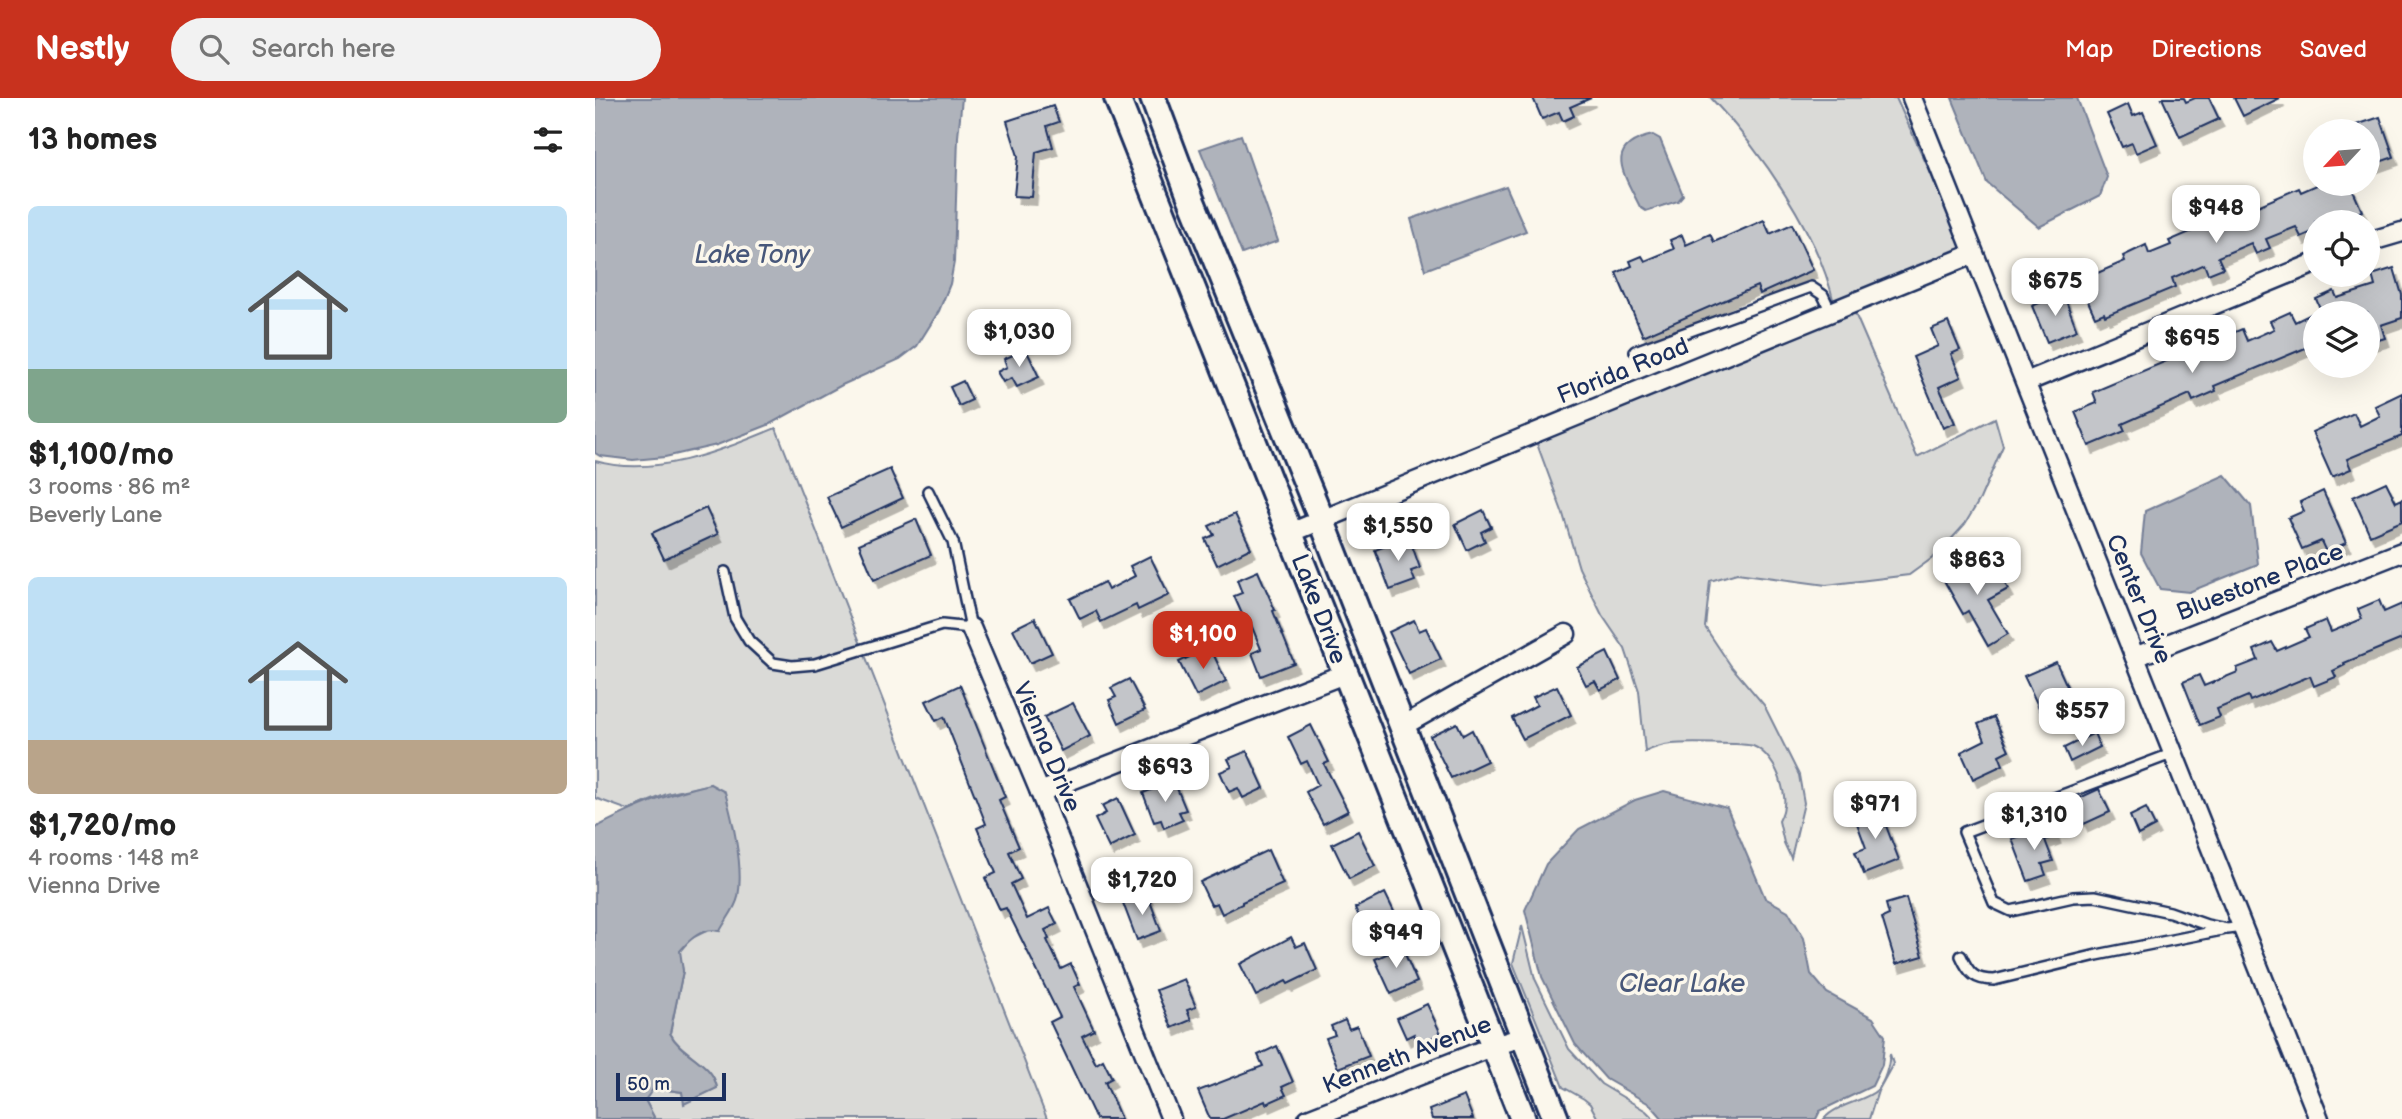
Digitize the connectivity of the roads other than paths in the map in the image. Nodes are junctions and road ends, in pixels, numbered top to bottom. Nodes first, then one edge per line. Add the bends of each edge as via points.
1 (1117, 98) edge
2 (1152, 98) edge
3 (1912, 98) edge
4 (1189, 194) junction
5 (1160, 207) junction
6 (2402, 232) edge
7 (2380, 238) edge
8 (1973, 254) junction
9 (2303, 269) edge
10 (1831, 312) junction
11 (1635, 351) dead end
12 (2026, 382) junction
13 (928, 491) dead end
14 (1322, 521) junction
15 (1290, 533) junction
16 (2402, 552) edge
17 (725, 572) dead end
18 (971, 628) junction
19 (1566, 634) dead end
20 (2135, 657) junction
21 (1345, 674) junction
22 (1401, 727) junction
23 (2173, 753) junction
24 (1040, 792) junction
25 (2235, 928) junction
26 (1961, 957) dead end
27 (1523, 1037) junction
28 (1494, 1046) junction
29 (1171, 1119) edge
30 (1308, 1119) edge
31 (1523, 1119) edge
32 (1556, 1119) edge
33 (2319, 1119) edge

1 - 5 main road, Lake Drive
2 - 4 main road, Lake Drive
3 - 8 street, Center Drive
4 - 5 main road
4 - 14 main road, Lake Drive
5 - 15 main road, Lake Drive
6 - 7 street
8 - 10 street, Florida Road
8 - 12 street, Center Drive
9 - 12 street
10 - 11 lane via 1822,295 1811,287
10 - 14 street, Florida Road
12 - 20 street, Center Drive
13 - 18 lane via 953,542
14 - 15 street, Florida Road
14 - 22 main road, Lake Drive
15 - 21 main road, Lake Drive
16 - 20 street, Bluestone Place
17 - 18 lane via 734,618 749,641 773,663 815,664 942,625
18 - 24 street, Vienna Drive
19 - 22 street
20 - 23 street, Center Drive
21 - 24 street
21 - 28 main road, Lake Drive
22 - 27 main road, Lake Drive
23 - 25 street, Center Drive
23 - 25 lane via 1964,832 1994,903 2011,911 2095,895 2207,925
24 - 29 street, Vienna Drive
25 - 26 lane via 1994,980 1981,980
25 - 33 street, Center Drive
27 - 28 street, Kenneth Avenue
27 - 32 main road, Lake Drive
28 - 30 street, Kenneth Avenue
28 - 31 main road, Lake Drive

